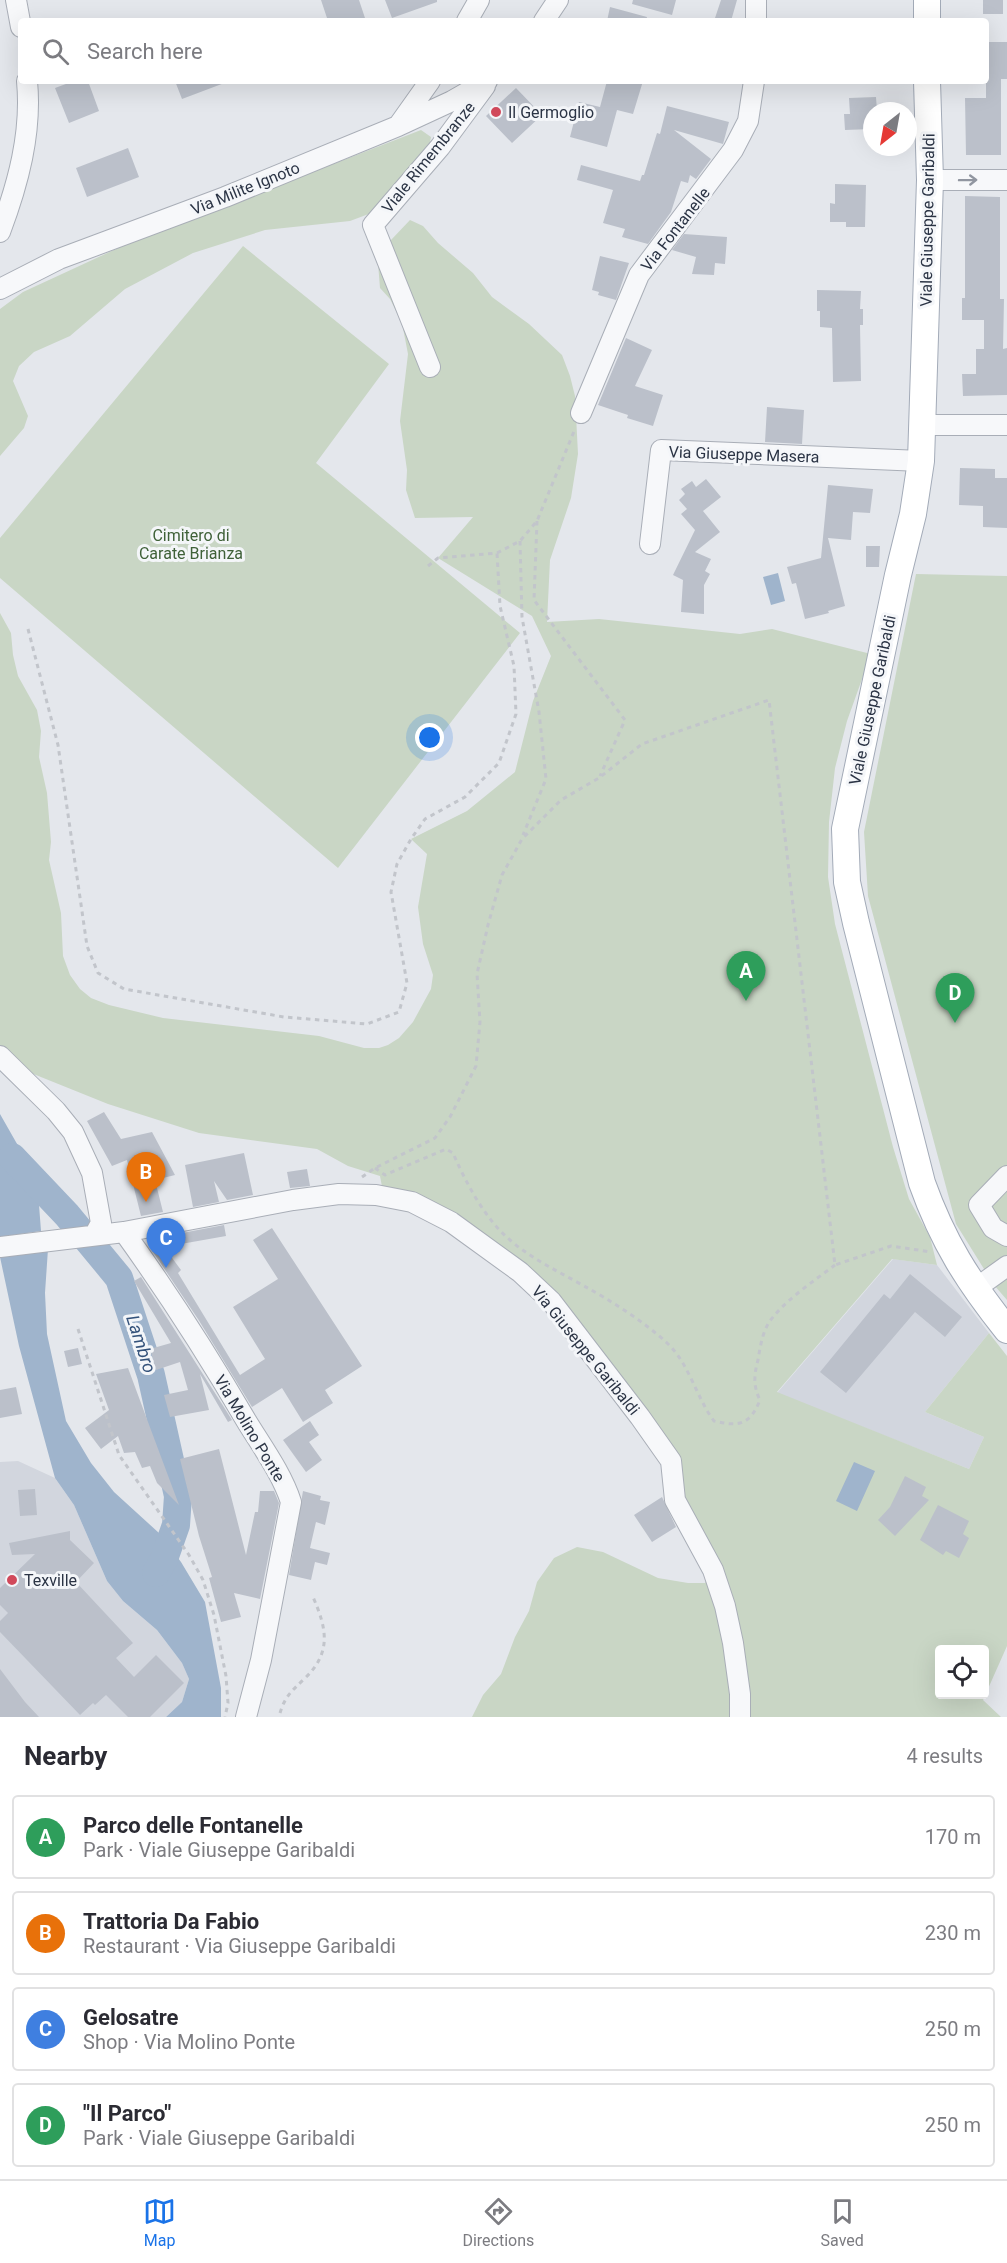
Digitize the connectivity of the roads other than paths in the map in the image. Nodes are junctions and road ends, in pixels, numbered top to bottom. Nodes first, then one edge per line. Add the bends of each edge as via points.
1 (16, 0) edge
2 (479, 0) edge
3 (558, 0) edge
4 (756, 0) edge
5 (927, 0) edge
6 (19, 18) edge
7 (468, 18) edge
8 (546, 18) edge
9 (756, 18) edge
10 (927, 18) edge
11 (27, 84) edge
12 (428, 84) edge
13 (483, 84) edge
14 (486, 84) edge
15 (754, 84) edge
16 (927, 84) edge
17 (398, 126) junction
18 (930, 180) junction
19 (1007, 180) edge
20 (7, 195) edge
21 (0, 232) edge
22 (0, 289) edge
23 (430, 367) dead end
24 (581, 413) road end
25 (922, 425) junction
26 (1007, 425) edge
27 (921, 461) junction
28 (650, 544) dead end
29 (0, 1056) edge
30 (1007, 1176) edge
31 (124, 1232) junction
32 (95, 1234) junction
33 (1007, 1236) edge
34 (0, 1247) edge
35 (1007, 1266) edge
36 (978, 1294) junction
37 (1007, 1330) edge
38 (246, 1717) edge
39 (740, 1717) edge

1 - 6 street
2 - 7 street
3 - 8 street
4 - 9 street
5 - 10 main road
11 - 20 street via 26,141
12 - 17 street
13 - 17 street, Via Milite Ignoto
14 - 23 street, Viale Rimembranze via 441,147 373,225
15 - 24 street, Via Fontanelle via 748,121 733,150 639,275
16 - 18 main road, Viale Giuseppe Garibaldi
17 - 22 street, Via Milite Ignoto via 59,259
18 -> 19 street
18 - 25 main road, Viale Giuseppe Garibaldi
20 - 21 street
25 - 26 street
25 - 27 main road, Viale Giuseppe Garibaldi
27 - 28 street, Via Giuseppe Masera via 661,450
27 - 36 main road, Viale Giuseppe Garibaldi via 846,828 847,882 922,1183 935,1220
29 - 32 street via 73,1132 92,1173 101,1223
30 - 33 street via 978,1205 993,1228
31 - 32 street, Via Giuseppe Garibaldi
31 - 38 street, Via Molino Ponte via 160,1281 239,1407 286,1486 291,1503
31 - 39 street, Via Giuseppe Garibaldi via 293,1200 339,1194 376,1195 412,1202 451,1222 520,1272 551,1301 671,1461 675,1500 713,1570 733,1643
32 - 34 street, Via Giuseppe Garibaldi
35 - 36 street
36 - 37 main road, Viale Giuseppe Garibaldi

